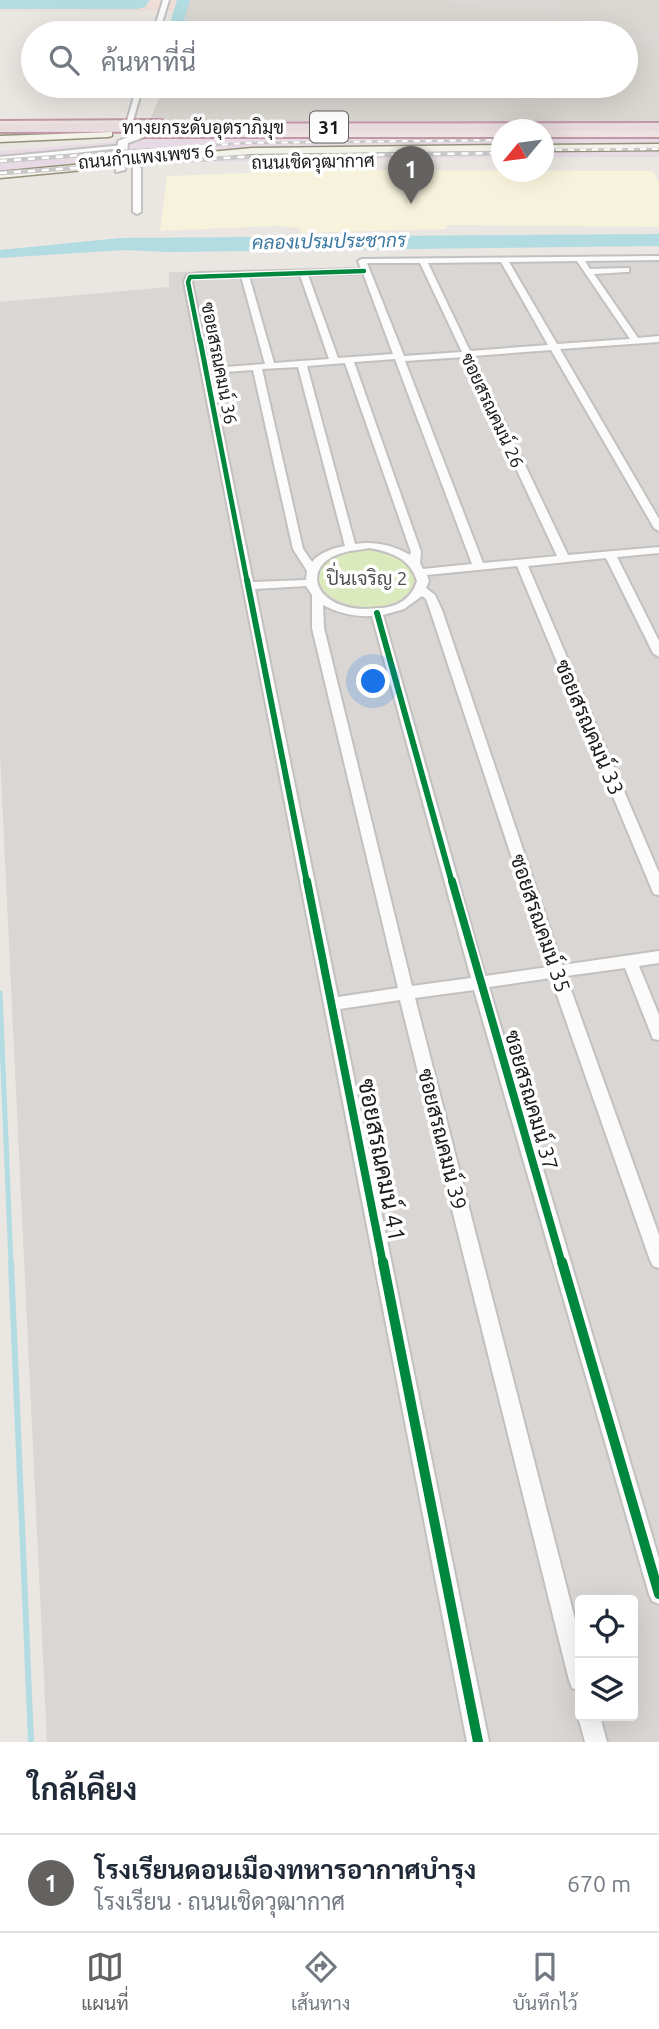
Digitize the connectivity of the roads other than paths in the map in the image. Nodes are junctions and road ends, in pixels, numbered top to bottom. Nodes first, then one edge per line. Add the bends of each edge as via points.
1 (166, 0) edge
2 (160, 21) edge
3 (137, 98) edge
4 (72, 124) junction
5 (129, 124) junction
6 (659, 128) edge
7 (1, 131) edge
8 (491, 132) edge
9 (491, 132) edge
10 (554, 132) edge
11 (119, 140) junction
12 (554, 146) edge
13 (659, 146) edge
14 (491, 147) edge
15 (554, 147) edge
16 (578, 148) junction
17 (0, 159) edge
18 (491, 160) edge
19 (554, 160) edge
20 (575, 160) junction
21 (587, 160) dead end
22 (120, 163) junction
23 (0, 172) edge
24 (137, 174) junction
25 (0, 182) edge
26 (137, 212) dead end
27 (659, 258) edge
28 (503, 259) junction
29 (579, 259) junction
30 (423, 260) junction
31 (363, 266) junction
32 (626, 270) dead end
33 (303, 272) junction
34 (588, 272) junction
35 (244, 274) junction
36 (659, 339) edge
37 (635, 340) junction
38 (556, 346) junction
39 (466, 353) junction
40 (400, 357) junction
41 (349, 360) junction
42 (334, 361) junction
43 (302, 363) junction
44 (271, 365) junction
45 (257, 367) junction
46 (206, 371) junction
47 (659, 528) edge
48 (351, 546) junction
49 (659, 550) edge
50 (610, 555) junction
51 (564, 559) junction
52 (521, 563) junction
53 (479, 567) junction
54 (419, 568) junction
55 (311, 569) junction
56 (250, 586) junction
57 (313, 590) junction
58 (421, 590) junction
59 (377, 613) junction
60 (659, 653) edge
61 (659, 890) edge
62 (659, 957) edge
63 (630, 961) junction
64 (556, 970) junction
65 (480, 984) junction
66 (406, 992) junction
67 (331, 1004) junction
68 (659, 1034) edge
69 (659, 1260) edge
70 (659, 1594) edge
71 (575, 1660) edge
72 (590, 1721) edge
73 (478, 1742) edge
74 (596, 1742) edge

1 - 2 street
3 - 5 street
4 - 5 highway, 31
4 - 7 highway, 31
4 - 7 highway via 18,122
5 - 6 highway, 31
6 - 7 highway, ทางยกระดับอุตราภิมุข / 31
6 - 10 highway
7 - 8 highway, ทางยกระดับอุตราภิมุข / 31
7 - 11 main road, 31
7 - 11 highway, 31
9 - 11 highway, 31 via 144,134
11 - 17 street
11 - 22 street
12 - 13 main road
13 - 16 main road
14 - 22 main road, ถนนกำแพงเพชร 6 via 252,151
15 - 16 main road
16 - 20 main road via 583,154
18 - 24 main road, ถนนเชิดวุฒากาศ via 273,161
19 - 20 main road
20 - 21 main road
22 - 23 main road, ถนนกำแพงเพชร 6
22 - 24 main road, ถนนเชิดวุฒากาศ
22 - 25 main road, ถนนเชิดวุฒากาศ
24 - 26 street
27 - 29 street, ซอยสรณคมน์ 36
28 - 29 street, ซอยสรณคมน์ 36
28 - 30 street, ซอยสรณคมน์ 36
28 - 38 street
29 - 34 street
30 - 31 street, ซอยสรณคมน์ 36
30 - 39 street, ซอยสรณคมน์ 26
31 - 33 street, ซอยสรณคมน์ 36
31 - 40 street
32 - 34 street
33 - 35 street, ซอยสรณคมน์ 36
33 - 42 street
34 - 37 street
35 - 44 street
35 - 46 street, ซอยสรณคมน์ 36 via 188,279
36 - 37 street
37 - 38 street
38 - 39 street
38 - 47 street
39 - 40 street
39 - 51 street, ซอยสรณคมน์ 26
40 - 41 street
40 - 53 street
41 - 42 street
41 - 54 street
42 - 43 street
43 - 44 street
43 - 48 street
44 - 45 street
45 - 46 street
45 - 55 street via 299,549
46 - 56 street, ซอยสรณคมน์ 36
48 - 54 street via 387,548
48 - 55 street via 326,555
49 - 50 street
50 - 51 street
50 - 60 street
51 - 52 street
52 - 53 street
52 - 61 street, ซอยสรณคมน์ 33
53 - 54 street
54 - 58 street
55 - 57 street
56 - 57 street
56 - 67 street, ซอยสรณคมน์ 41
57 - 59 street via 343,610
57 - 66 street, ซอยสรณคมน์ 39 via 318,628
58 - 59 street via 405,605
58 - 64 street, ซอยสรณคมน์ 35 via 431,597 436,610
59 - 65 street, ซอยสรณคมน์ 37
62 - 63 street
63 - 64 street
63 - 68 street
64 - 65 street
64 - 69 street, ซอยสรณคมน์ 35
65 - 66 street
65 - 70 street, ซอยสรณคมน์ 37
66 - 67 street
66 - 71 street, ซอยสรณคมน์ 39
67 - 73 street, ซอยสรณคมน์ 41
72 - 74 street

